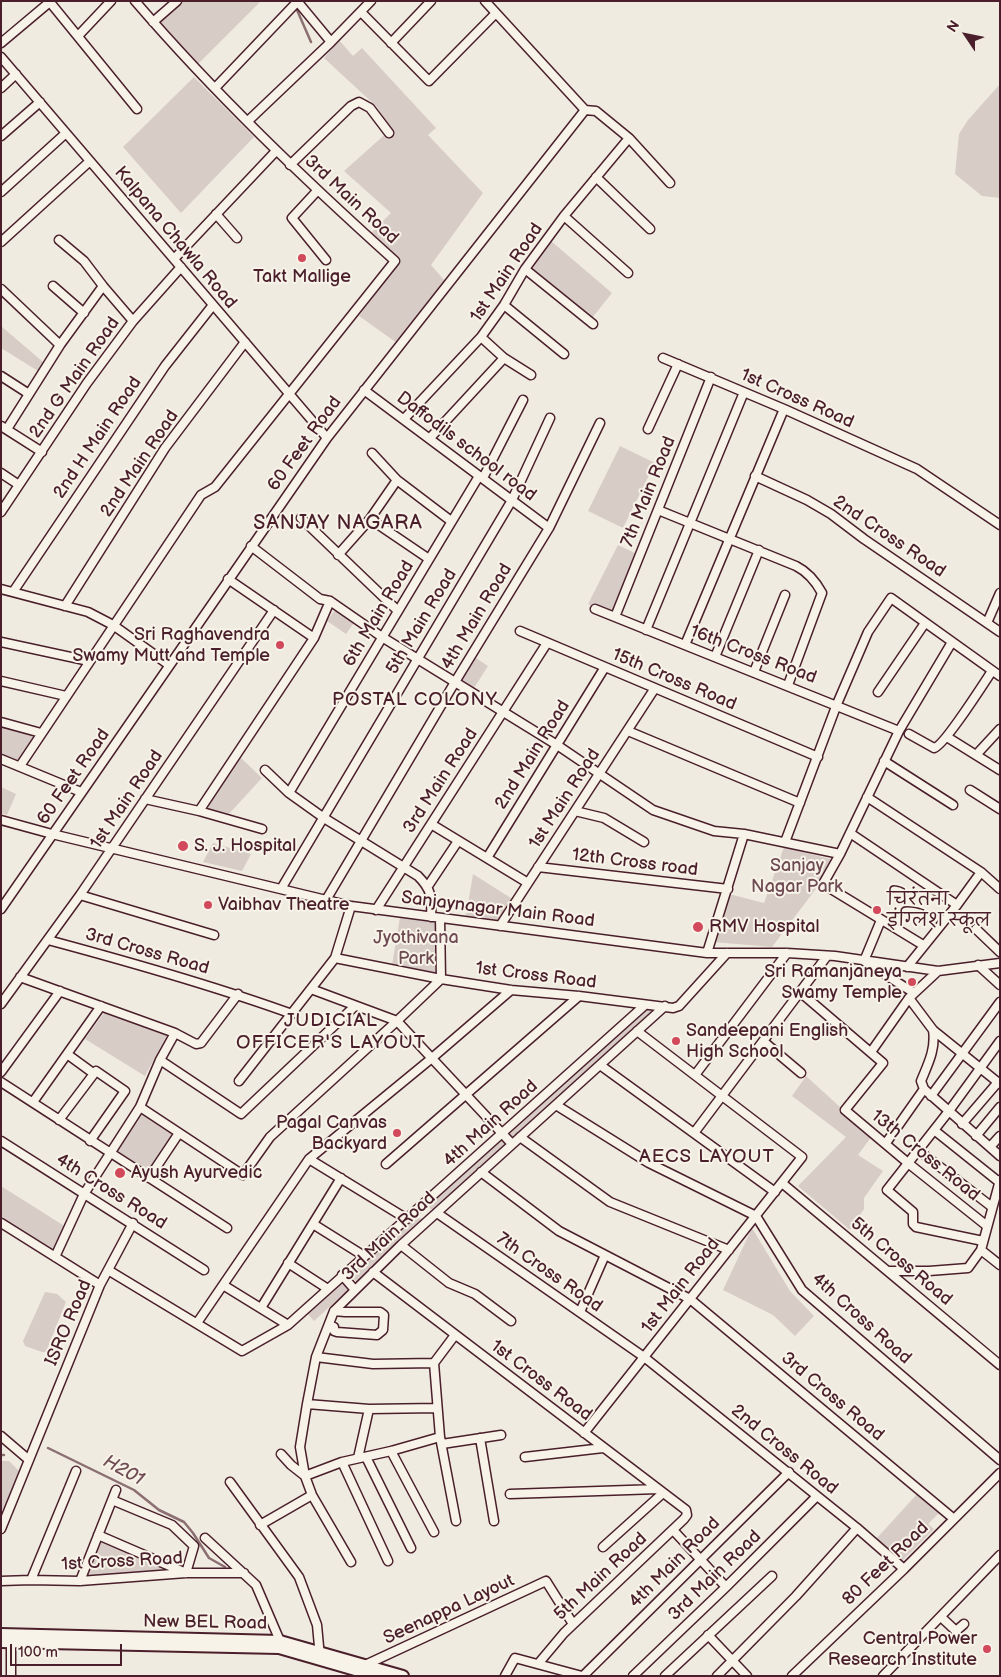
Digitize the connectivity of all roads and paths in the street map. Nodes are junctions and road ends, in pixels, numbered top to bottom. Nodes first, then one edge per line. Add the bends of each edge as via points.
1 (111, 1) edge
2 (135, 1) edge
3 (177, 1) edge
4 (298, 1) edge
5 (371, 1) edge
6 (431, 1) edge
7 (485, 1) edge
8 (50, 2) edge
9 (361, 12) junction
10 (496, 13) junction
11 (153, 22) junction
12 (78, 36) junction
13 (331, 42) junction
14 (1, 43) edge
15 (391, 43) junction
16 (1, 57) edge
17 (16, 74) junction
18 (1, 88) edge
19 (215, 88) junction
20 (40, 102) junction
21 (136, 109) dead end
22 (585, 110) junction
23 (248, 121) junction
24 (66, 133) junction
25 (389, 133) dead end
26 (1, 136) edge
27 (629, 138) junction
28 (276, 151) junction
29 (90, 161) junction
30 (290, 165) junction
31 (596, 177) junction
32 (670, 182) dead end
33 (317, 191) junction
34 (1, 192) edge
35 (216, 214) junction
36 (564, 216) junction
37 (650, 229) dead end
38 (237, 238) dead end
39 (59, 240) dead end
40 (1, 242) edge
41 (174, 259) junction
42 (326, 260) dead end
43 (181, 267) junction
44 (525, 269) junction
45 (628, 273) dead end
46 (53, 286) dead end
47 (103, 286) junction
48 (1, 289) edge
49 (213, 305) junction
50 (504, 305) junction
51 (84, 313) junction
52 (133, 321) junction
53 (593, 324) dead end
54 (481, 337) junction
55 (245, 342) junction
56 (60, 345) junction
57 (564, 354) dead end
58 (504, 358) junction
59 (663, 358) dead end
60 (678, 364) junction
61 (531, 375) dead end
62 (1, 376) edge
63 (711, 377) junction
64 (364, 390) junction
65 (744, 392) junction
66 (29, 394) junction
67 (289, 394) junction
68 (522, 400) dead end
69 (784, 409) junction
70 (550, 418) dead end
71 (404, 419) junction
72 (600, 423) dead end
73 (4, 427) edge
74 (648, 429) dead end
75 (327, 438) junction
76 (430, 438) junction
77 (42, 452) junction
78 (372, 453) dead end
79 (1, 473) edge
80 (756, 476) junction
81 (481, 477) junction
82 (397, 480) junction
83 (19, 485) junction
84 (512, 500) junction
85 (658, 510) junction
86 (1, 512) edge
87 (301, 518) dead end
88 (370, 519) junction
89 (451, 521) junction
90 (690, 524) junction
91 (1000, 525) edge
92 (549, 528) junction
93 (729, 540) junction
94 (251, 546) junction
95 (759, 550) junction
96 (338, 555) junction
97 (429, 559) junction
98 (228, 579) junction
99 (1, 589) edge
100 (13, 592) junction
101 (1000, 593) edge
102 (785, 596) dead end
103 (330, 601) junction
104 (65, 606) junction
105 (594, 609) dead end
106 (274, 610) junction
107 (398, 610) junction
108 (615, 617) junction
109 (925, 622) junction
110 (987, 623) junction
111 (113, 625) junction
112 (646, 630) junction
113 (520, 632) dead end
114 (1000, 632) edge
115 (382, 637) junction
116 (314, 638) junction
117 (1, 642) edge
118 (952, 642) junction
119 (547, 643) junction
120 (685, 645) junction
121 (716, 657) junction
122 (418, 659) junction
123 (89, 661) junction
124 (169, 665) junction
125 (605, 668) junction
126 (992, 671) junction
127 (754, 672) junction
128 (1000, 676) edge
129 (1, 681) edge
130 (455, 682) junction
131 (788, 685) junction
132 (655, 688) junction
133 (878, 692) dead end
134 (66, 696) junction
135 (837, 704) junction
136 (503, 711) junction
137 (1, 722) edge
138 (1000, 729) edge
139 (628, 731) junction
140 (899, 731) junction
141 (41, 733) junction
142 (909, 734) dead end
143 (947, 737) junction
144 (557, 745) junction
145 (976, 755) junction
146 (818, 757) junction
147 (1, 759) edge
148 (884, 761) junction
149 (20, 766) junction
150 (265, 770) dead end
151 (1000, 770) edge
152 (600, 773) junction
153 (970, 790) dead end
154 (81, 792) junction
155 (289, 793) junction
156 (867, 797) junction
157 (145, 799) junction
158 (800, 803) junction
159 (953, 805) dead end
160 (575, 810) junction
161 (1000, 810) edge
162 (199, 811) junction
163 (324, 818) junction
164 (1, 820) edge
165 (431, 824) junction
166 (262, 829) dead end
167 (850, 833) junction
168 (52, 834) junction
169 (744, 834) junction
170 (362, 840) junction
171 (458, 841) junction
172 (644, 842) dead end
173 (785, 842) junction
174 (112, 848) junction
175 (840, 854) junction
176 (487, 858) junction
177 (403, 867) junction
178 (538, 867) junction
179 (981, 872) junction
180 (528, 883) junction
181 (428, 886) junction
182 (281, 889) junction
183 (728, 889) junction
184 (1000, 889) edge
185 (80, 895) junction
186 (326, 900) junction
187 (957, 905) junction
188 (351, 906) junction
189 (1, 909) edge
190 (376, 910) junction
191 (431, 917) junction
192 (440, 918) junction
193 (881, 920) junction
194 (500, 926) junction
195 (976, 928) dead end
196 (214, 935) dead end
197 (48, 940) junction
198 (923, 945) junction
199 (1000, 952) edge
200 (707, 953) junction
201 (728, 953) junction
202 (788, 953) junction
203 (827, 956) junction
204 (335, 958) junction
205 (864, 960) junction
206 (1000, 963) edge
207 (978, 965) junction
208 (907, 967) junction
209 (938, 971) junction
210 (20, 976) junction
211 (441, 979) junction
212 (1000, 986) edge
213 (311, 989) junction
214 (512, 990) junction
215 (60, 991) junction
216 (800, 992) junction
217 (238, 994) junction
218 (912, 995) junction
219 (579, 996) junction
220 (1000, 1002) edge
221 (1, 1004) edge
222 (645, 1005) junction
223 (101, 1006) junction
224 (354, 1006) junction
225 (665, 1006) junction
226 (292, 1014) junction
227 (397, 1021) junction
228 (933, 1030) junction
229 (637, 1032) junction
230 (175, 1033) junction
231 (763, 1041) junction
232 (1000, 1041) edge
233 (871, 1052) junction
234 (67, 1054) junction
235 (962, 1054) junction
236 (432, 1058) junction
237 (160, 1060) junction
238 (600, 1065) junction
239 (980, 1068) junction
240 (1, 1072) edge
241 (94, 1073) junction
242 (801, 1073) dead end
243 (695, 1075) junction
244 (239, 1080) dead end
245 (1, 1082) edge
246 (999, 1083) edge
247 (924, 1089) junction
248 (466, 1095) junction
249 (722, 1096) junction
250 (932, 1096) junction
251 (33, 1102) junction
252 (556, 1105) junction
253 (140, 1107) junction
254 (1000, 1107) edge
255 (949, 1112) junction
256 (59, 1120) junction
257 (962, 1124) junction
258 (934, 1130) junction
259 (179, 1132) junction
260 (694, 1133) junction
261 (502, 1134) junction
262 (976, 1136) junction
263 (1000, 1136) edge
264 (520, 1137) junction
265 (1, 1140) edge
266 (90, 1140) junction
267 (886, 1143) junction
268 (512, 1144) junction
269 (990, 1148) junction
270 (918, 1150) junction
271 (110, 1154) junction
272 (1000, 1156) edge
273 (309, 1159) junction
274 (908, 1163) junction
275 (386, 1164) dead end
276 (481, 1172) junction
277 (148, 1178) junction
278 (341, 1178) junction
279 (999, 1181) edge
280 (782, 1183) junction
281 (775, 1192) junction
282 (84, 1194) junction
283 (992, 1207) junction
284 (437, 1213) junction
285 (756, 1216) junction
286 (407, 1219) junction
287 (1, 1223) edge
288 (133, 1223) junction
289 (313, 1224) junction
290 (987, 1226) junction
291 (227, 1228) dead end
292 (983, 1241) junction
293 (401, 1245) junction
294 (729, 1250) junction
295 (981, 1250) junction
296 (605, 1255) junction
297 (364, 1256) junction
298 (55, 1257) junction
299 (288, 1263) junction
300 (1000, 1265) edge
301 (108, 1270) junction
302 (204, 1270) dead end
303 (888, 1271) junction
304 (373, 1272) junction
305 (342, 1275) junction
306 (100, 1285) junction
307 (223, 1285) junction
308 (328, 1289) junction
309 (355, 1290) junction
310 (690, 1299) junction
311 (261, 1308) junction
312 (337, 1311) junction
313 (580, 1312) junction
314 (511, 1321) dead end
315 (197, 1323) junction
316 (288, 1325) junction
317 (331, 1326) junction
318 (456, 1335) junction
319 (238, 1348) joint
320 (316, 1357) junction
321 (644, 1357) junction
322 (434, 1363) junction
323 (1000, 1365) edge
324 (306, 1404) junction
325 (437, 1408) junction
326 (369, 1409) junction
327 (584, 1433) junction
328 (501, 1435) dead end
329 (1, 1436) edge
330 (480, 1438) junction
331 (441, 1440) junction
332 (603, 1448) junction
333 (390, 1451) junction
334 (281, 1454) dead end
335 (525, 1457) dead end
336 (362, 1458) junction
337 (29, 1460) junction
338 (1000, 1460) edge
339 (342, 1462) junction
340 (76, 1471) dead end
341 (789, 1472) junction
342 (1000, 1473) edge
343 (305, 1476) junction
344 (230, 1482) dead end
345 (116, 1490) dead end
346 (660, 1491) junction
347 (510, 1494) dead end
348 (312, 1495) junction
349 (817, 1496) junction
350 (112, 1500) junction
351 (687, 1515) joint
352 (954, 1519) junction
353 (456, 1520) dead end
354 (494, 1521) dead end
355 (260, 1525) junction
356 (857, 1528) junction
357 (1, 1529) edge
358 (673, 1530) junction
359 (434, 1532) dead end
360 (98, 1535) junction
361 (205, 1538) dead end
362 (603, 1546) dead end
363 (411, 1548) dead end
364 (1000, 1555) edge
365 (700, 1558) junction
366 (388, 1561) dead end
367 (351, 1562) dead end
368 (904, 1569) junction
369 (186, 1573) junction
370 (244, 1573) junction
371 (772, 1576) dead end
372 (31, 1580) junction
373 (1, 1581) edge
374 (80, 1581) junction
375 (726, 1587) junction
376 (941, 1617) junction
377 (573, 1624) junction
378 (964, 1624) dead end
379 (1, 1634) edge
380 (708, 1635) junction
381 (31, 1639) junction
382 (280, 1641) junction
383 (6, 1642) edge
384 (320, 1656) junction
385 (733, 1661) junction
386 (538, 1664) junction
387 (361, 1668) junction
388 (11, 1676) edge
389 (376, 1676) edge
390 (404, 1676) edge
391 (505, 1676) edge
392 (582, 1676) edge
393 (633, 1676) edge
394 (664, 1676) edge
395 (717, 1676) edge
396 (747, 1676) edge
397 (792, 1676) edge
398 (883, 1676) edge

1 - 12 street
2 - 11 street, 3rd Main Road
3 - 11 street
4 - 13 street
4 - 19 street
5 - 9 street
6 - 15 street
7 - 10 street
8 - 12 street
8 - 14 street
9 - 13 street
9 - 15 street
10 - 15 street via 429,82
10 - 22 street
11 - 19 street, 3rd Main Road
12 - 21 street
13 - 23 street
16 - 17 street, Kalpana Chawla Road
17 - 18 street
17 - 20 street, Kalpana Chawla Road
19 - 23 street, 3rd Main Road
20 - 24 street, Kalpana Chawla Road
20 - 26 street
22 - 27 street via 596,111
22 - 64 street, 60 Feet Road
23 - 28 street, 3rd Main Road
24 - 29 street, Kalpana Chawla Road
24 - 34 street
25 - 30 street via 370,108 359,102
27 - 31 street, 1st Main Road
27 - 32 street
28 - 30 street, 3rd Main Road
28 - 35 street
29 - 40 street
29 - 41 street, Kalpana Chawla Road
30 - 33 street, 3rd Main Road
31 - 36 street, 1st Main Road
31 - 37 street
33 - 42 street via 292,218
33 - 67 street, 3rd Main Road via 395,261
35 - 38 street
35 - 41 street
36 - 44 street, 1st Main Road
36 - 45 street
39 - 47 street via 84,261
41 - 43 street, Kalpana Chawla Road
43 - 49 street, Kalpana Chawla Road
43 - 52 street, 2nd G Main Road
44 - 50 street, 1st Main Road
44 - 53 street
46 - 51 street
47 - 51 street
47 - 52 street
48 - 56 street
49 - 55 street, Kalpana Chawla Road
49 - 100 street, 2nd H Main Road via 165,366
50 - 54 street, 1st Main Road
50 - 57 street
51 - 56 street
52 - 77 street, 2nd G Main Road
54 - 58 street
54 - 71 street, 1st Main Road
55 - 67 street, Kalpana Chawla Road
55 - 104 street, 2nd Main Road via 165,448
56 - 66 street
58 - 61 street
58 - 76 street
59 - 60 street, 1st Cross Road
60 - 63 street, 1st Cross Road
60 - 74 street
62 - 66 street
63 - 65 street, 1st Cross Road
63 - 85 street, 7th Main Road
64 - 71 street, Daffodils school road
64 - 75 street, 60 Feet Road
65 - 69 street, 1st Cross Road
65 - 90 street
66 - 73 street
67 - 75 street, Kalpana Chawla Road
67 - 111 street, 3rd Main Road via 215,486 201,495
68 - 81 street, 6th Main Road
69 - 80 street
69 - 91 street, 1st Cross Road via 917,469
70 - 84 street, 5th Main Road
71 - 76 street, Daffodils school road
72 - 92 street, 4th Main Road
73 - 77 street
75 - 94 street, 60 Feet Road
76 - 81 street, Daffodils school road
77 - 83 street, 2nd G Main Road
78 - 82 street
79 - 83 street
80 - 93 street
80 - 110 street, 2nd Cross Road via 831,514
81 - 84 street, Daffodils school road
81 - 89 street, 6th Main Road
82 - 88 street
82 - 89 street
83 - 86 street, 2nd G Main Road
84 - 92 street, Daffodils school road
84 - 122 street, 5th Main Road
85 - 90 street
85 - 108 street, 7th Main Road
87 - 96 street
88 - 96 street
88 - 97 street
89 - 97 street, 6th Main Road
90 - 93 street
90 - 112 street
92 - 130 street, 4th Main Road
93 - 95 street
93 - 120 street
94 - 98 street, 60 Feet Road
94 - 103 street via 320,598
95 - 121 street
95 - 131 street via 804,570 822,593
96 - 107 street
97 - 107 street, 6th Main Road
98 - 106 street
98 - 124 street, 60 Feet Road
99 - 100 street
100 - 104 street
101 - 110 street
102 - 127 street
103 - 115 street
103 - 116 street
104 - 111 street via 88,612
105 - 108 street, 16th Cross Road
106 - 116 street
106 - 157 street, 1st Main Road
107 - 115 street, 6th Main Road
108 - 112 street, 16th Cross Road
109 - 118 street
109 - 133 street
109 - 135 street via 891,598 868,632
110 - 114 street, 2nd Cross Road
111 - 123 street, 3rd Main Road
111 - 124 street
112 - 120 street, 16th Cross Road
113 - 119 street, 15th Cross Road
115 - 122 street
115 - 155 street, 6th Main Road
116 - 162 street
117 - 123 street
118 - 126 street
118 - 140 street
119 - 125 street, 15th Cross Road
119 - 136 street, 3rd Main Road
120 - 121 street, 16th Cross Road
121 - 127 street, 16th Cross Road
122 - 130 street
122 - 163 street, 5th Main Road
123 - 134 street, 3rd Main Road
124 - 154 street, 60 Feet Road
125 - 132 street, 15th Cross Road
125 - 144 street, 2nd Main Road
126 - 128 street
126 - 143 street
127 - 131 street, 16th Cross Road
129 - 134 street
130 - 136 street
130 - 170 street, 4th Main Road
131 - 135 street, 16th Cross Road
132 - 139 street, 1st Main Road
132 - 146 street, 15th Cross Road
134 - 141 street, 3rd Main Road
135 - 140 street, 16th Cross Road
135 - 146 street
136 - 144 street
136 - 165 street, 3rd Main Road
137 - 141 street
138 - 145 street
139 - 152 street, 1st Main Road
139 - 158 street
140 - 148 street
141 - 149 street, 3rd Main Road
142 - 143 street via 937,748
143 - 145 street
144 - 152 street
144 - 176 street, 2nd Main Road
145 - 151 street
146 - 158 street
147 - 149 street
148 - 156 street
148 - 159 street
149 - 154 street
150 - 155 street
152 - 160 street, 1st Main Road
152 - 169 street via 653,810 714,831
153 - 161 street
154 - 168 street, 60 Feet Road
155 - 163 street
156 - 167 street
156 - 179 street
157 - 162 street
157 - 174 street, 1st Main Road
158 - 173 street
160 - 172 street via 604,818
160 - 178 street, 1st Main Road
162 - 166 street
163 - 170 street
163 - 182 street, 5th Main Road
164 - 168 street, Sanjaynagar Main Road
165 - 171 street
165 - 177 street, 3rd Main Road
167 - 175 street
167 - 187 street
168 - 174 street, Sanjaynagar Main Road
168 - 189 street, 60 Feet Road
169 - 173 street
169 - 183 street
170 - 177 street
170 - 186 street, 4th Main Road
171 - 176 street
171 - 181 street
173 - 175 street
174 - 182 street, Sanjaynagar Main Road
174 - 185 street, 1st Main Road
175 - 193 street via 823,884
176 - 180 street
177 - 181 street
177 - 190 street, 3rd Main Road
178 - 180 street, 1st Main Road
178 - 183 street, 12th Cross road
179 - 184 street
179 - 187 street
180 - 194 street, 1st Main Road
181 - 191 street
182 - 186 street, Sanjaynagar Main Road
183 - 200 street
185 - 196 street
185 - 197 street, 1st Main Road
186 - 188 street, Sanjaynagar Main Road
187 - 198 street
188 - 190 street, Sanjaynagar Main Road
188 - 204 street
190 - 191 street, Sanjaynagar Main Road
191 - 192 street, Sanjaynagar Main Road
192 - 194 street, Sanjaynagar Main Road
192 - 211 street
193 - 198 street
193 - 205 street
194 - 200 street, Sanjaynagar Main Road
195 - 199 street
197 - 210 street, 1st Main Road
197 - 217 street, 3rd Cross Road
198 - 208 street
200 - 201 street, Sanjaynagar Main Road
201 - 202 street, Sanjaynagar Main Road
201 - 225 street via 680,1006
202 - 203 street, Sanjaynagar Main Road
202 - 243 street
203 - 205 street, Sanjaynagar Main Road
203 - 216 street
204 - 211 street, 1st Cross Road
204 - 213 street
205 - 208 street, Sanjaynagar Main Road
205 - 218 street
206 - 207 street, Sanjaynagar Main Road
207 - 209 street, Sanjaynagar Main Road
207 - 212 street
208 - 209 street, Sanjaynagar Main Road
209 - 218 street
210 - 215 street
210 - 221 street, 1st Main Road
211 - 214 street, 1st Cross Road
211 - 227 street
213 - 224 street
213 - 226 street
214 - 219 street, 1st Cross Road
214 - 236 street
215 - 223 street
215 - 240 street
216 - 231 street
216 - 233 street
217 - 226 street
217 - 230 street via 201,1043 196,1044
218 - 228 street
218 - 233 street
219 - 222 street, 1st Cross Road
219 - 248 street
220 - 235 street
222 - 225 street, 1st Cross Road
222 - 261 street, 4th Main Road
223 - 230 street
223 - 234 street
224 - 227 street
224 - 237 street via 241,1114
225 - 229 street, 3rd Main Road
226 - 244 street
227 - 236 street
227 - 259 street via 270,1137 243,1175
228 - 235 street
228 - 247 street via 932,1055 921,1081
229 - 238 street, 3rd Main Road
229 - 243 street
230 - 237 street
231 - 242 street
231 - 249 street
232 - 239 street
233 - 267 street, 13th Cross Road via 883,1063 845,1110
234 - 241 street
234 - 251 street
235 - 239 street
235 - 250 street
236 - 248 street
236 - 273 street
237 - 253 street
238 - 252 street, 3rd Main Road
238 - 260 street
239 - 246 street
239 - 255 street
241 - 256 street
241 - 266 street via 96,1071 125,1091
243 - 249 street
245 - 251 street
246 - 257 street
247 - 250 street
247 - 267 street
248 - 261 street
248 - 275 street
249 - 260 street
249 - 280 street, 1st Main Road via 802,1157
250 - 255 street
251 - 256 street
252 - 264 street, 3rd Main Road
252 - 285 street via 649,1163
253 - 259 street
253 - 271 street
254 - 262 street
255 - 257 street
255 - 258 street
256 - 266 street
257 - 262 street
258 - 270 street
258 - 279 street
259 - 277 street
260 - 281 street
261 - 268 street
261 - 286 street, 4th Main Road
262 - 269 street
263 - 269 street
264 - 268 street, 3rd Main Road
264 - 294 street via 610,1202
265 - 282 street, 4th Cross Road
266 - 271 street
267 - 274 street, 13th Cross Road
268 - 276 street, 3rd Main Road
269 - 272 street
270 - 274 street
270 - 283 street
271 - 277 street
271 - 282 street
273 - 278 street
273 - 307 street
274 - 290 street, 13th Cross Road
274 - 292 street via 886,1190 913,1212 912,1221 916,1227
276 - 284 street, 3rd Main Road
276 - 296 street, 3rd Cross Road via 559,1231
277 - 291 street
278 - 286 street
278 - 289 street
279 - 283 street
280 - 281 street, 1st Main Road
280 - 303 street, 5th Cross Road
281 - 285 street, 1st Main Road
282 - 288 street, 4th Cross Road
282 - 298 street
283 - 290 street
284 - 293 street, 3rd Main Road
284 - 313 street, 7th Cross Road
285 - 294 street, 1st Main Road
285 - 338 street, 4th Cross Road via 802,1290
286 - 297 street, 4th Main Road
287 - 298 street
288 - 301 street
288 - 302 street, 4th Cross Road
289 - 297 street
289 - 299 street
290 - 292 street
292 - 295 street
293 - 304 street, 3rd Main Road
293 - 314 street via 449,1283 476,1294
294 - 310 street, 1st Main Road
295 - 300 street
295 - 303 street via 968,1268
296 - 310 street, 3rd Cross Road
296 - 313 street
297 - 305 street, 4th Main Road
298 - 306 street
299 - 308 street
299 - 311 street
301 - 306 street, ISRO Road
301 - 315 street, ISRO Road
303 - 323 street, 5th Cross Road
304 - 309 street, 3rd Main Road
304 - 318 street, 1st Cross Road
305 - 308 street, 4th Main Road
305 - 309 street
306 - 337 street, ISRO Road
307 - 311 street
307 - 315 street
308 - 316 street, 4th Main Road
309 - 312 street, 3rd Main Road
310 - 321 street, 1st Main Road
310 - 352 street, 3rd Cross Road
311 - 316 street
312 - 317 street, 3rd Main Road
312 - 317 street via 380,1312 384,1315 382,1330 377,1334 337,1332
313 - 321 street, 7th Cross Road
315 - 319 street, ISRO Road
316 - 319 street, 4th Main Road via 242,1351
317 - 320 street, 3rd Main Road
318 - 322 street
318 - 327 street, 1st Cross Road
320 - 322 street via 372,1364
320 - 324 street, 3rd Main Road
321 - 327 street, 1st Main Road
321 - 341 street, 2nd Cross Road
322 - 325 street
324 - 326 street
324 - 343 street, 3rd Main Road via 300,1447
325 - 326 street
325 - 331 street
326 - 336 street
327 - 332 street, 1st Cross Road
328 - 330 street
329 - 337 street
330 - 331 street
330 - 354 street
331 - 333 street
331 - 353 street
332 - 335 street
332 - 346 street, 1st Cross Road
333 - 336 street
333 - 359 street
334 - 343 street
336 - 339 street
336 - 363 street
337 - 357 street, ISRO Road
339 - 343 street
339 - 366 street
340 - 372 street
341 - 349 street, 2nd Cross Road
341 - 365 street, 4th Main Road
342 - 352 street, 80 Feet Road
343 - 348 street, 3rd Main Road
344 - 355 street
345 - 350 street
346 - 347 street
346 - 351 street, 1st Cross Road via 686,1510
346 - 362 street
348 - 355 street
348 - 367 street, 3rd Main Road
349 - 356 street, 2nd Cross Road
349 - 375 street, 3rd Main Road
350 - 360 street
350 - 369 street via 172,1525 194,1546
351 - 358 street, 5th Main Road
352 - 368 street, 80 Feet Road
355 - 384 street via 299,1577 317,1625
356 - 368 street, 2nd Cross Road
356 - 385 street
358 - 365 street
358 - 377 street, 5th Main Road
360 - 369 street
360 - 374 street
361 - 370 street
364 - 376 street
365 - 375 street
365 - 392 street, 4th Main Road
368 - 397 street, 80 Feet Road
369 - 370 street, 1st Cross Road
369 - 374 street, 1st Cross Road
370 - 382 street via 256,1585
371 - 380 street
372 - 373 street, 1st Cross Road
372 - 374 street, 1st Cross Road
375 - 393 street, 3rd Main Road
376 - 378 street via 954,1633
376 - 398 street
377 - 386 street, 5th Main Road
377 - 387 street, Seenappa Layout via 546,1581
379 - 381 main road, New BEL Road
380 - 385 street
380 - 394 street
381 - 382 main road, New BEL Road
381 - 383 main road, New BEL Road
381 - 384 main road, New BEL Road via 279,1648
382 - 384 main road, New BEL Road
383 - 388 street
384 - 387 main road, New BEL Road
385 - 395 street
385 - 396 street
386 - 391 street via 514,1658
386 - 392 street
387 - 389 main road, New BEL Road
387 - 390 main road, New BEL Road

